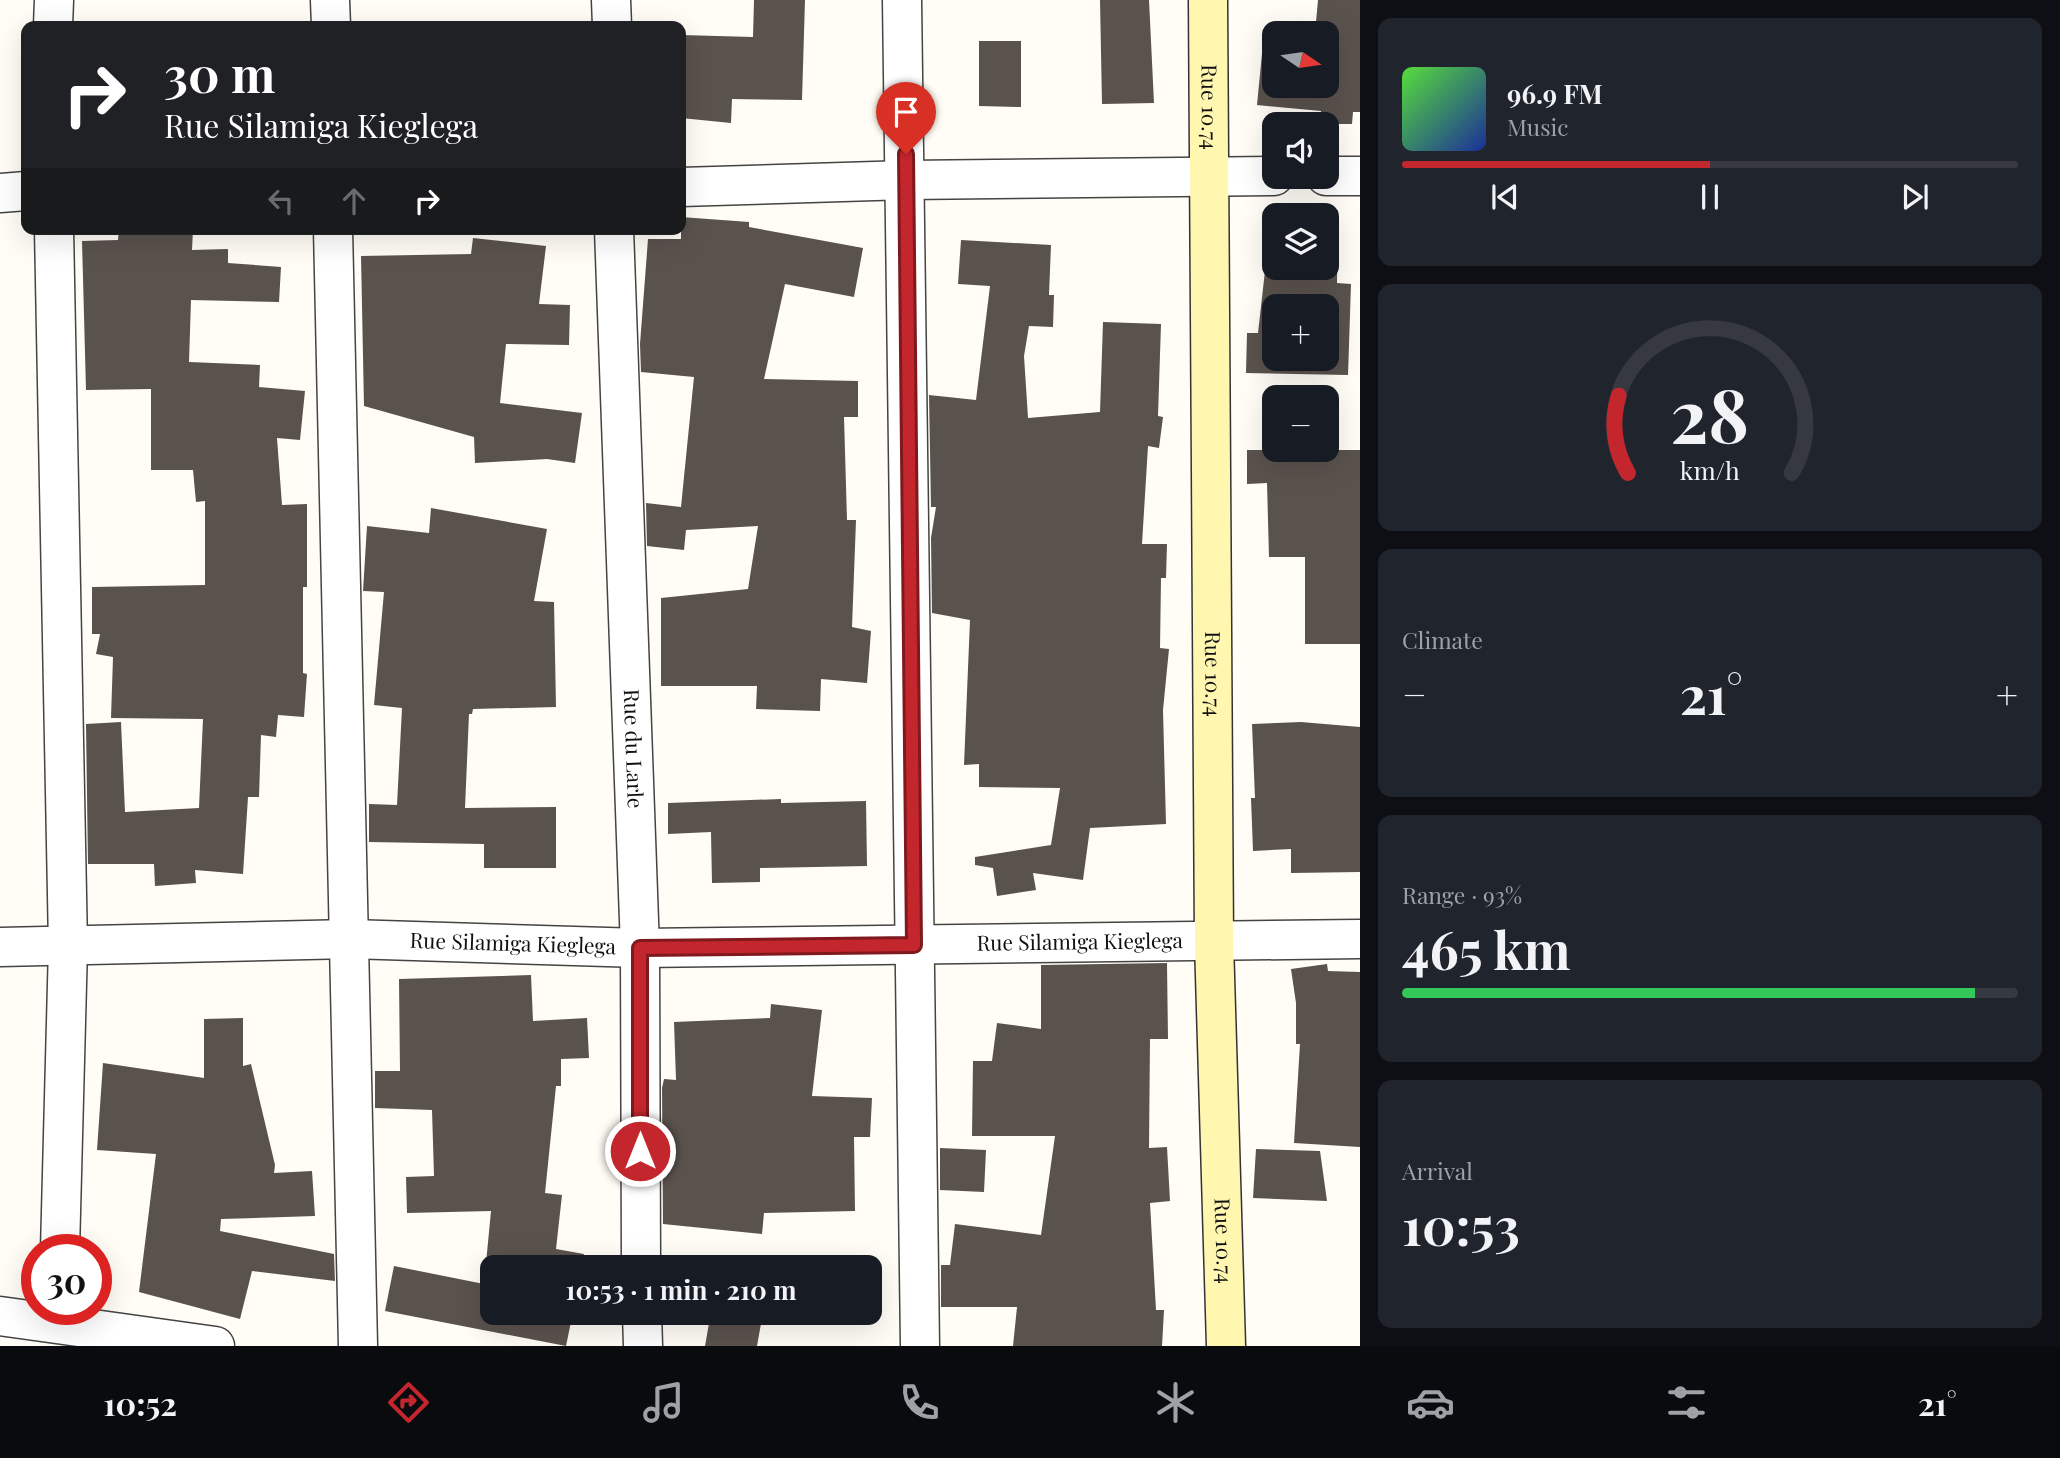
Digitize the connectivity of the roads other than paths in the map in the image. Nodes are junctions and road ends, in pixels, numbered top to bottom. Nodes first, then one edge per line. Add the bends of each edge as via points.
1 (54, 0) edge
2 (330, 0) edge
3 (611, 0) edge
4 (902, 0) edge
5 (1208, 0) edge
6 (53, 21) edge
7 (331, 21) edge
8 (612, 21) edge
9 (1209, 176) junction
10 (1262, 176) edge
11 (1339, 176) edge
12 (1360, 176) edge
13 (907, 180) junction
14 (686, 187) edge
15 (21, 191) edge
16 (0, 193) edge
17 (54, 235) edge
18 (333, 235) edge
19 (614, 235) edge
20 (350, 939) junction
21 (1360, 939) edge
22 (1214, 942) junction
23 (914, 945) junction
24 (68, 946) junction
25 (0, 947) edge
26 (640, 948) junction
27 (60, 1234) edge
28 (641, 1255) edge
29 (0, 1316) edge
30 (21, 1316) edge
31 (102, 1325) edge
32 (642, 1325) edge
33 (215, 1346) edge
34 (358, 1346) edge
35 (643, 1346) edge
36 (920, 1346) edge
37 (1226, 1346) edge

1 - 6 street
2 - 7 street
3 - 8 street
4 - 13 street
5 - 9 main road, Rue 10.74
9 - 10 street
9 - 13 street
9 - 22 main road, Rue 10.74
11 - 12 street
13 - 14 street
13 - 23 street
15 - 16 street
17 - 24 street
18 - 20 street
19 - 26 street, Rue du Larle
20 - 24 street, Rue Silamiga Kieglega
20 - 26 street, Rue Silamiga Kieglega
20 - 34 street
21 - 22 street, Rue Silamiga Kieglega
22 - 23 street, Rue Silamiga Kieglega
22 - 37 main road, Rue 10.74
23 - 26 street, Rue Silamiga Kieglega
23 - 36 street
24 - 25 street, Rue Silamiga Kieglega
24 - 27 street
26 - 28 street, Rue du Larle
29 - 30 street
31 - 33 street
32 - 35 street

